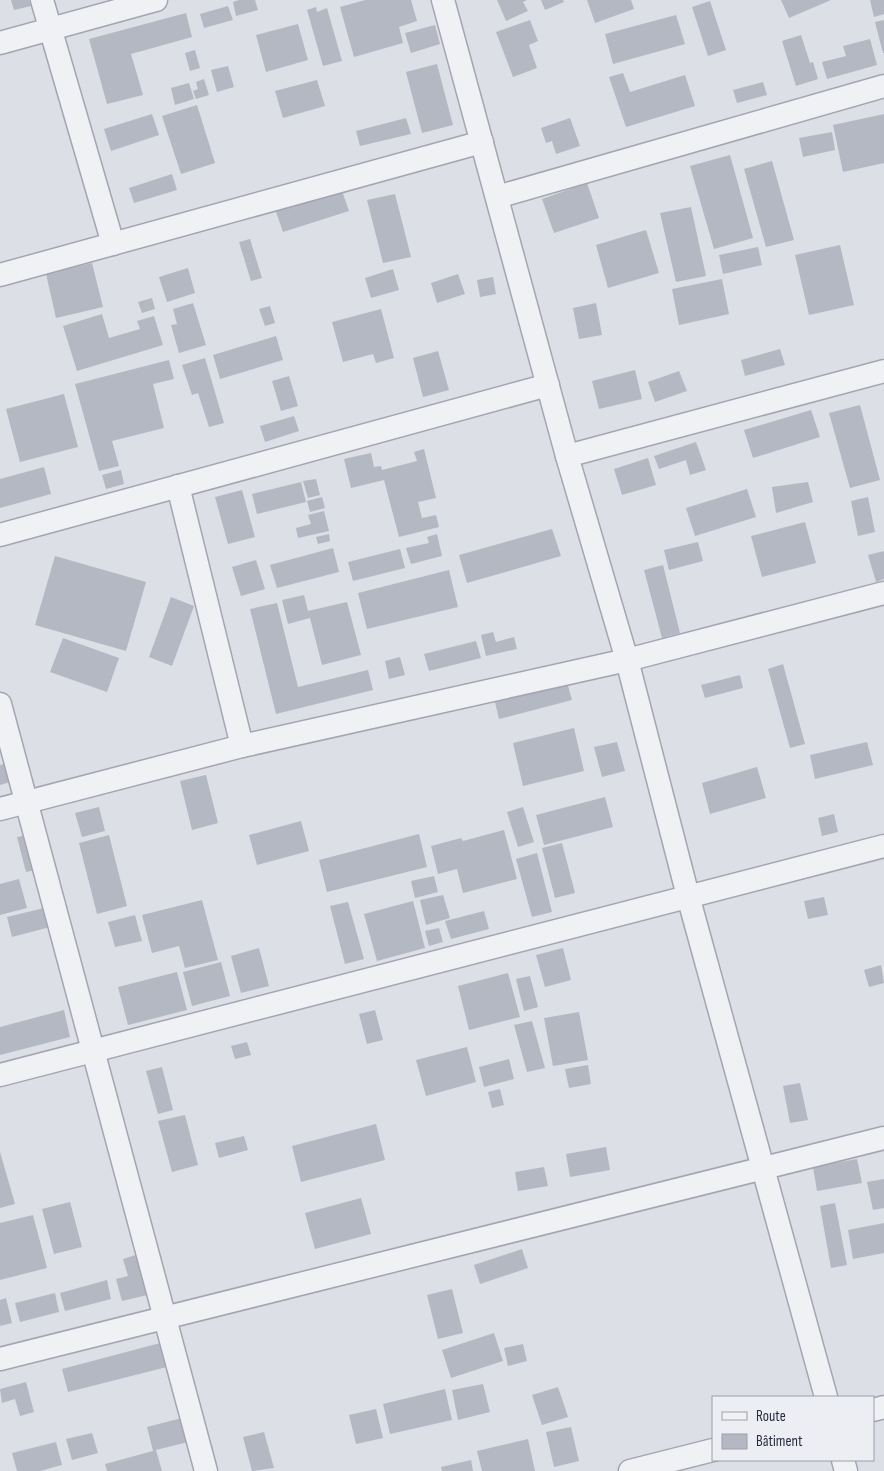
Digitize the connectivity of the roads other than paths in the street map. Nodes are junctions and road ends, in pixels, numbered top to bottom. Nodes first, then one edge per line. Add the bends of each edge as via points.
1 (42, 0) edge
2 (156, 0) edge
3 (443, 0) edge
4 (50, 29) junction
5 (0, 43) edge
6 (884, 86) edge
7 (482, 142) junction
8 (497, 197) junction
9 (113, 244) junction
10 (0, 275) edge
11 (884, 371) edge
12 (548, 385) junction
13 (568, 456) junction
14 (178, 486) junction
15 (0, 535) edge
16 (884, 593) edge
17 (627, 660) junction
18 (0, 704) edge
19 (242, 746) junction
20 (26, 802) junction
21 (0, 809) edge
22 (884, 846) edge
23 (688, 896) junction
24 (93, 1051) junction
25 (0, 1075) edge
26 (884, 1138) edge
27 (763, 1168) junction
28 (165, 1318) junction
29 (0, 1359) edge
30 (826, 1396) edge
31 (712, 1450) edge
32 (206, 1471) edge
33 (630, 1471) edge

1 - 4 street
2 - 4 street
3 - 7 street
4 - 5 street
4 - 9 street
6 - 8 street
7 - 8 street
7 - 9 street
8 - 12 street
9 - 10 street
11 - 13 street
12 - 13 street
12 - 14 street
13 - 17 street
14 - 15 street
14 - 19 street
16 - 17 street
17 - 19 street
17 - 23 street
18 - 20 street
19 - 20 street
20 - 21 street
20 - 24 street
22 - 23 street
23 - 24 street
23 - 27 street
24 - 25 street
24 - 28 street
26 - 27 street
27 - 28 street
27 - 30 street
28 - 29 street
28 - 32 street
31 - 33 street

